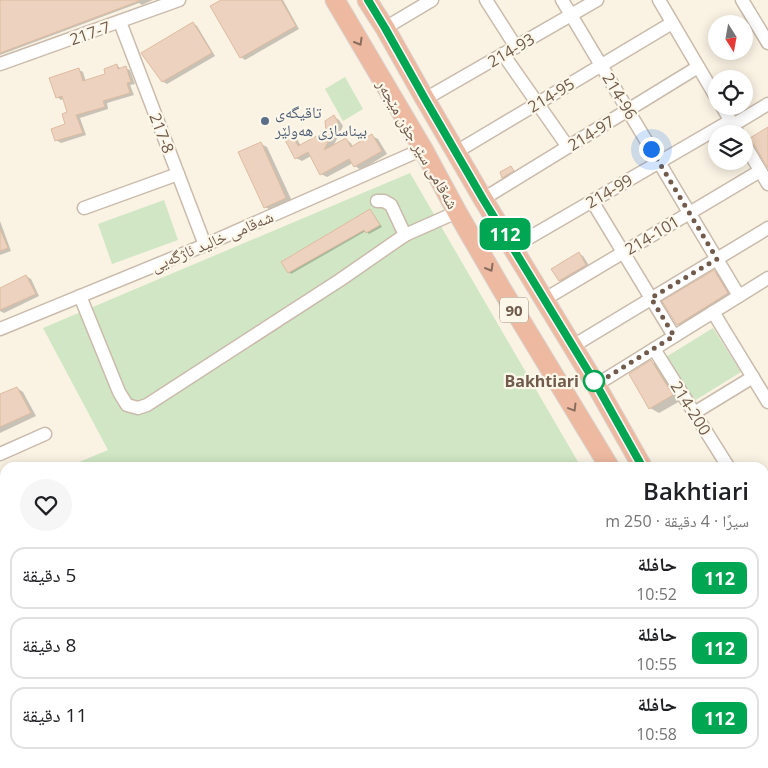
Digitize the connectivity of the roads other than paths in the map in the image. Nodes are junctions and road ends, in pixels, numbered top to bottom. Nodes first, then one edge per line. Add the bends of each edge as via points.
1 (179, 0) edge
2 (335, 0) edge
3 (368, 0) edge
4 (432, 0) edge
5 (486, 0) edge
6 (562, 0) edge
7 (597, 0) edge
8 (659, 0) edge
9 (742, 0) edge
10 (571, 15) junction
11 (120, 22) junction
12 (672, 23) junction
13 (385, 28) junction
14 (766, 35) edge
15 (516, 47) junction
16 (503, 54) junction
17 (0, 64) edge
18 (601, 65) junction
19 (698, 66) junction
20 (708, 83) edge
21 (425, 99) junction
22 (537, 103) junction
23 (768, 104) edge
24 (628, 110) junction
25 (736, 125) edge
26 (708, 138) edge
27 (568, 147) junction
28 (423, 150) junction
29 (456, 152) junction
30 (753, 159) edge
31 (659, 162) junction
32 (760, 171) junction
33 (178, 174) junction
34 (768, 184) edge
35 (483, 199) junction
36 (376, 201) dead end
37 (592, 201) junction
38 (84, 208) dead end
39 (457, 212) junction
40 (690, 213) junction
41 (768, 228) edge
42 (405, 235) junction
43 (205, 244) junction
44 (513, 247) junction
45 (623, 252) junction
46 (717, 259) junction
47 (768, 278) edge
48 (80, 296) junction
49 (739, 296) junction
50 (651, 298) junction
51 (545, 300) junction
52 (713, 312) junction
53 (0, 329) edge
54 (674, 336) junction
55 (573, 346) junction
56 (654, 349) junction
57 (753, 377) junction
58 (596, 384) junction
59 (768, 402) edge
60 (694, 413) junction
61 (45, 434) dead end
62 (0, 454) edge
63 (606, 462) edge
64 (640, 462) edge
65 (725, 462) edge

1 - 11 street, 217-7
2 -> 28 highway, شەقامی سێر جۆن مێجەر / 90
3 - 13 highway, شەقامی سێر جۆن مێجەر / 90
4 - 13 street
5 - 15 street
6 - 10 street, 214-96
7 - 10 street, 214-93
8 - 12 street
9 - 14 street
10 - 15 street, 214-93
10 - 18 street, 214-96
11 - 17 street, 217-7
11 - 33 street, 217-8
12 - 18 street, 214-95
12 - 19 street
13 - 21 highway, شەقامی سێر جۆن مێجەر / 90
15 - 16 street, 214-93
16 - 21 street, 214-93
16 - 22 street
18 - 22 street, 214-95
18 - 24 street, 214-96
19 - 20 street
19 - 24 street, 214-97
21 - 29 highway, شەقامی سێر جۆن مێجەر / 90
22 - 27 street
22 - 29 street, 214-95
23 - 25 street, 214-99
24 - 27 street, 214-97
24 - 31 street, 214-96
26 - 31 street, 214-99
27 - 35 street, 214-97
28 - 39 highway, شەقامی سێر جۆن مێجەر / 90
28 - 43 street, شەقامی خالید ئاژگەیی
29 - 35 highway, شەقامی سێر جۆن مێجەر / 90
30 - 32 street
31 - 37 street, 214-99
31 - 40 street, 214-96
32 - 34 street
32 - 40 street, 214-101
33 - 38 street
33 - 43 street, 217-8
35 - 44 highway, شەقامی سێر جۆن مێجەر / 90
36 - 42 street via 391,205
37 - 44 street, 214-99
37 - 45 street
39 - 42 street
39 -> 63 highway, شەقامی سێر جۆن مێجەر / 90
40 - 45 street, 214-101
40 - 46 street, 214-96
41 - 46 street
42 - 48 street via 138,408 127,405 119,392
43 - 48 street, شەقامی خالید ئاژگەیی
44 - 51 highway, شەقامی سێر جۆن مێجەر / 90
45 - 50 street
45 - 51 street, 214-101
46 - 49 street, 214-96
46 - 50 street
47 - 49 street
48 - 53 street, شەقامی خالید ئاژگەیی
49 - 52 street
50 - 54 street
50 - 55 street
51 - 55 highway, شەقامی سێر جۆن مێجەر / 90
52 - 54 street
52 - 57 street
54 - 56 street
55 - 58 highway, شەقامی سێر جۆن مێجەر / 90
56 - 58 street
56 - 60 street, 214-200
57 - 59 street
57 - 60 street
58 - 64 highway, شەقامی سێر جۆن مێجەر / 90
60 - 65 street, 214-200
61 - 62 street

